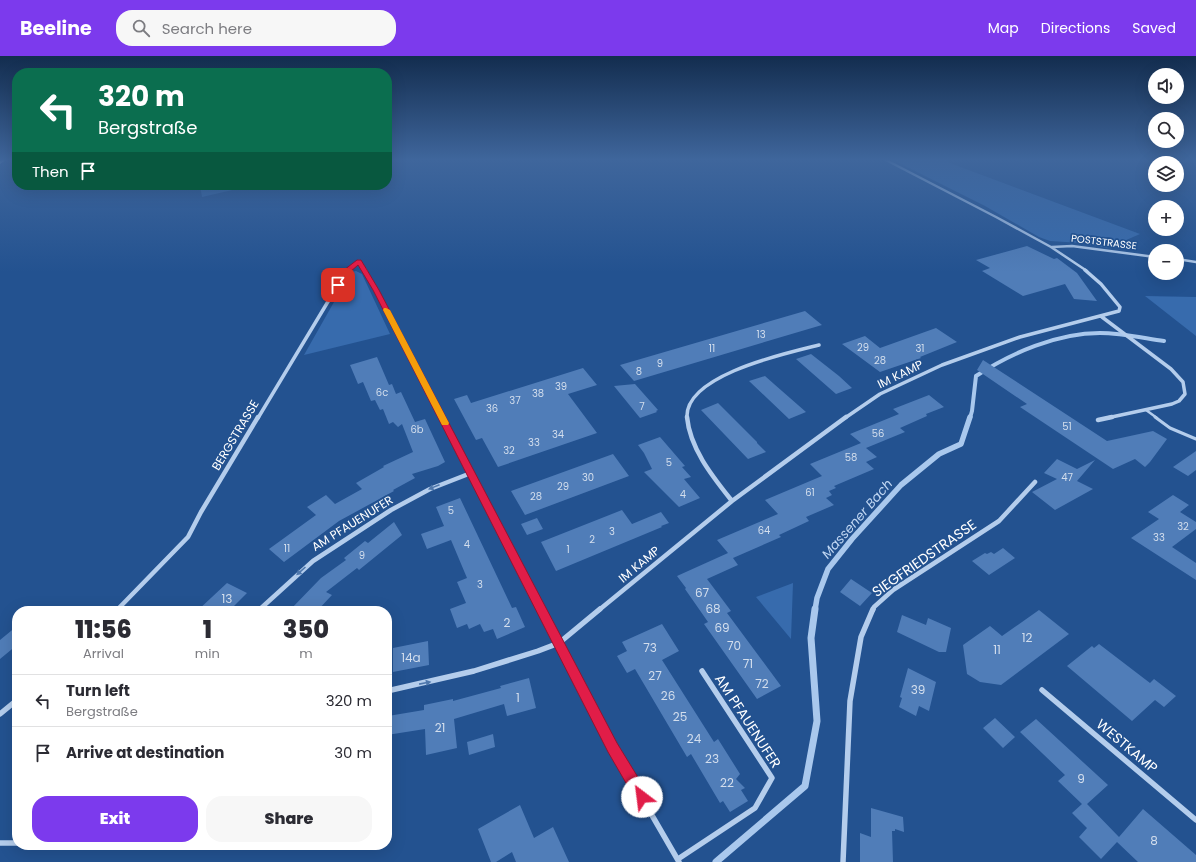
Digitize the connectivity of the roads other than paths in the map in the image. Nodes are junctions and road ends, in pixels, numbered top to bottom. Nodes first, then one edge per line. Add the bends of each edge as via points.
1 (957, 197) edge
2 (1051, 247) junction
3 (1148, 256) edge
4 (1184, 260) edge
5 (359, 261) joint
6 (1196, 262) edge
7 (1120, 307) joint
8 (1102, 317) junction
9 (819, 345) dead end
10 (1146, 410) junction
11 (1098, 420) dead end
12 (1196, 439) edge
13 (471, 473) junction
14 (1035, 482) dead end
15 (732, 501) junction
16 (121, 606) edge
17 (264, 606) edge
18 (559, 643) junction
19 (702, 671) dead end
20 (392, 690) edge
21 (1042, 690) dead end
22 (12, 704) edge
23 (0, 714) edge
24 (1196, 820) edge
25 (12, 842) edge
26 (0, 843) edge
27 (679, 861) edge
28 (842, 862) edge

1 - 2 street, POSTSTRASSE
2 - 3 street, POSTSTRASSE via 1072,246
2 - 7 street, POSTSTRASSE via 1096,280
4 - 6 street
5 - 13 street, AM PFAUENUFER
5 - 16 street, BERGSTRASSE via 346,271 188,537
7 - 8 street, IM KAMP via 1116,313
8 - 10 street via 1175,372 1183,382 1185,394 1179,401
8 - 15 street, IM KAMP via 1020,337 984,349 880,394
9 - 15 street via 760,360 729,373 708,384 690,400 686,411 694,441 711,473
10 - 11 street
10 - 12 lane via 1170,428
13 -> 17 street, AM PFAUENUFER via 430,489 391,510 313,561
13 - 18 street, AM PFAUENUFER
14 - 28 street, SIEGFRIEDSTRASSE via 999,521 893,590 874,607 862,637 850,701
15 - 18 street, IM KAMP
20 -> 18 street via 438,681 514,660
18 - 27 street, AM PFAUENUFER via 613,748
19 - 27 street, AM PFAUENUFER via 772,778 755,808
21 - 24 street, WESTKAMP
22 - 23 street
25 - 26 street

